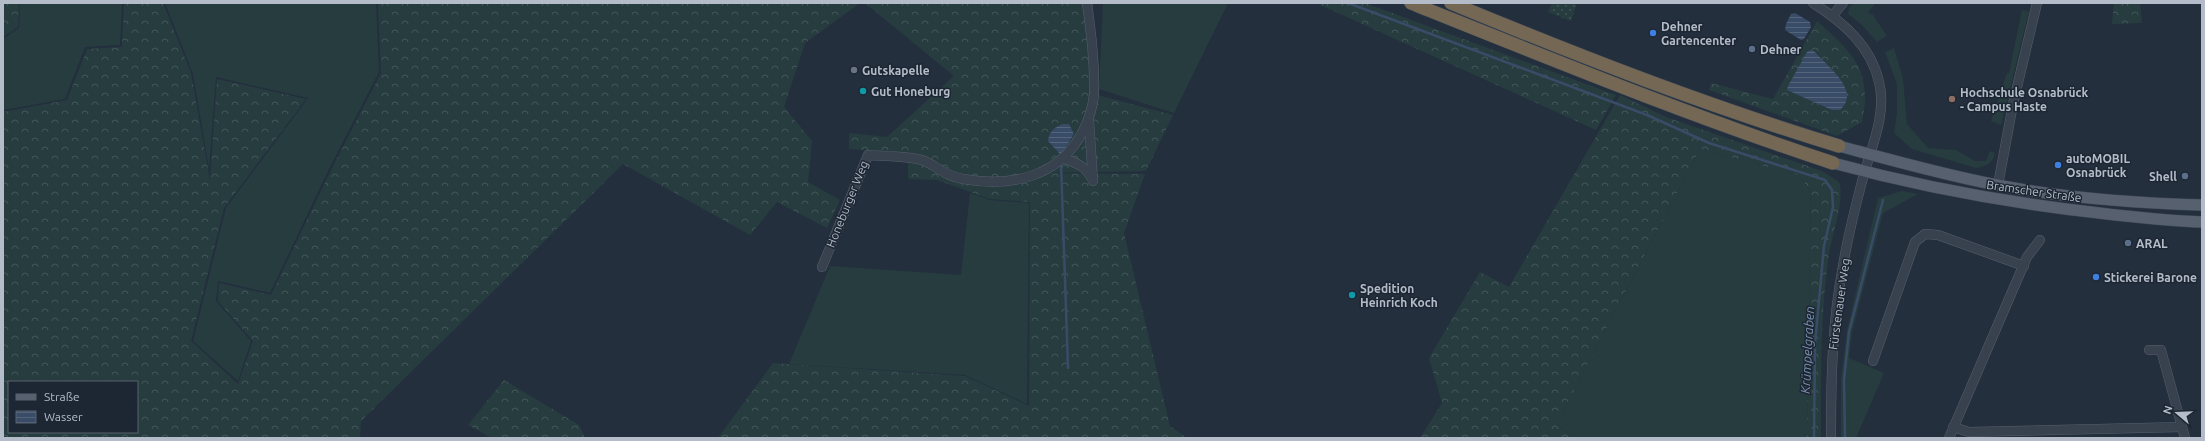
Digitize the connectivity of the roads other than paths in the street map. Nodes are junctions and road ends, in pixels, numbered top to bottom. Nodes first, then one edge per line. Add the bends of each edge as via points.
1 (1087, 3) edge
2 (1411, 3) edge
3 (1451, 3) edge
4 (1813, 3) edge
5 (1843, 3) edge
6 (2037, 3) edge
7 (1833, 15) junction
8 (1089, 119) junction
9 (1839, 146) joint
10 (1870, 154) junction
11 (1061, 160) junction
12 (1833, 162) joint
13 (1865, 171) junction
14 (1998, 185) junction
15 (2202, 205) edge
16 (2202, 222) edge
17 (2040, 240) dead end
18 (2024, 266) junction
19 (822, 267) dead end
20 (2149, 350) dead end
21 (1872, 362) dead end
22 (2182, 426) junction
23 (1953, 427) junction
24 (1831, 438) edge
25 (1949, 438) edge
26 (2185, 438) edge

1 - 8 street, Honeburger Weg via 1094,94
2 - 12 highway via 1583,72 1781,146
3 - 9 highway via 1588,59 1778,127
4 - 7 street, Fürstenauer Weg
5 - 7 street
6 - 14 street via 2013,104
7 - 10 street, Fürstenauer Weg via 1854,35 1868,55 1880,83 1881,109
8 - 11 street, Honeburger Weg via 1080,136
8 - 11 street, Honeburger Weg via 1093,182 1088,171 1079,164
9 - 10 main road, Bramscher Straße
10 - 13 street, Fürstenauer Weg
10 - 14 main road, Bramscher Straße
11 - 19 street, Honeburger Weg via 1044,172 1024,178 978,180 952,176 922,160 868,155
12 - 13 main road, Bramscher Straße
13 - 16 main road, Bramscher Straße via 2006,202 2135,218
13 - 24 street, Fürstenauer Weg via 1843,265 1837,306 1831,375
14 - 15 main road, Bramscher Straße via 2150,204
17 - 18 street
18 - 21 street via 1938,234 1925,234 1915,242
18 - 23 street
20 - 22 street via 2161,350
22 - 23 street via 1969,432
22 - 26 street
23 - 25 street

